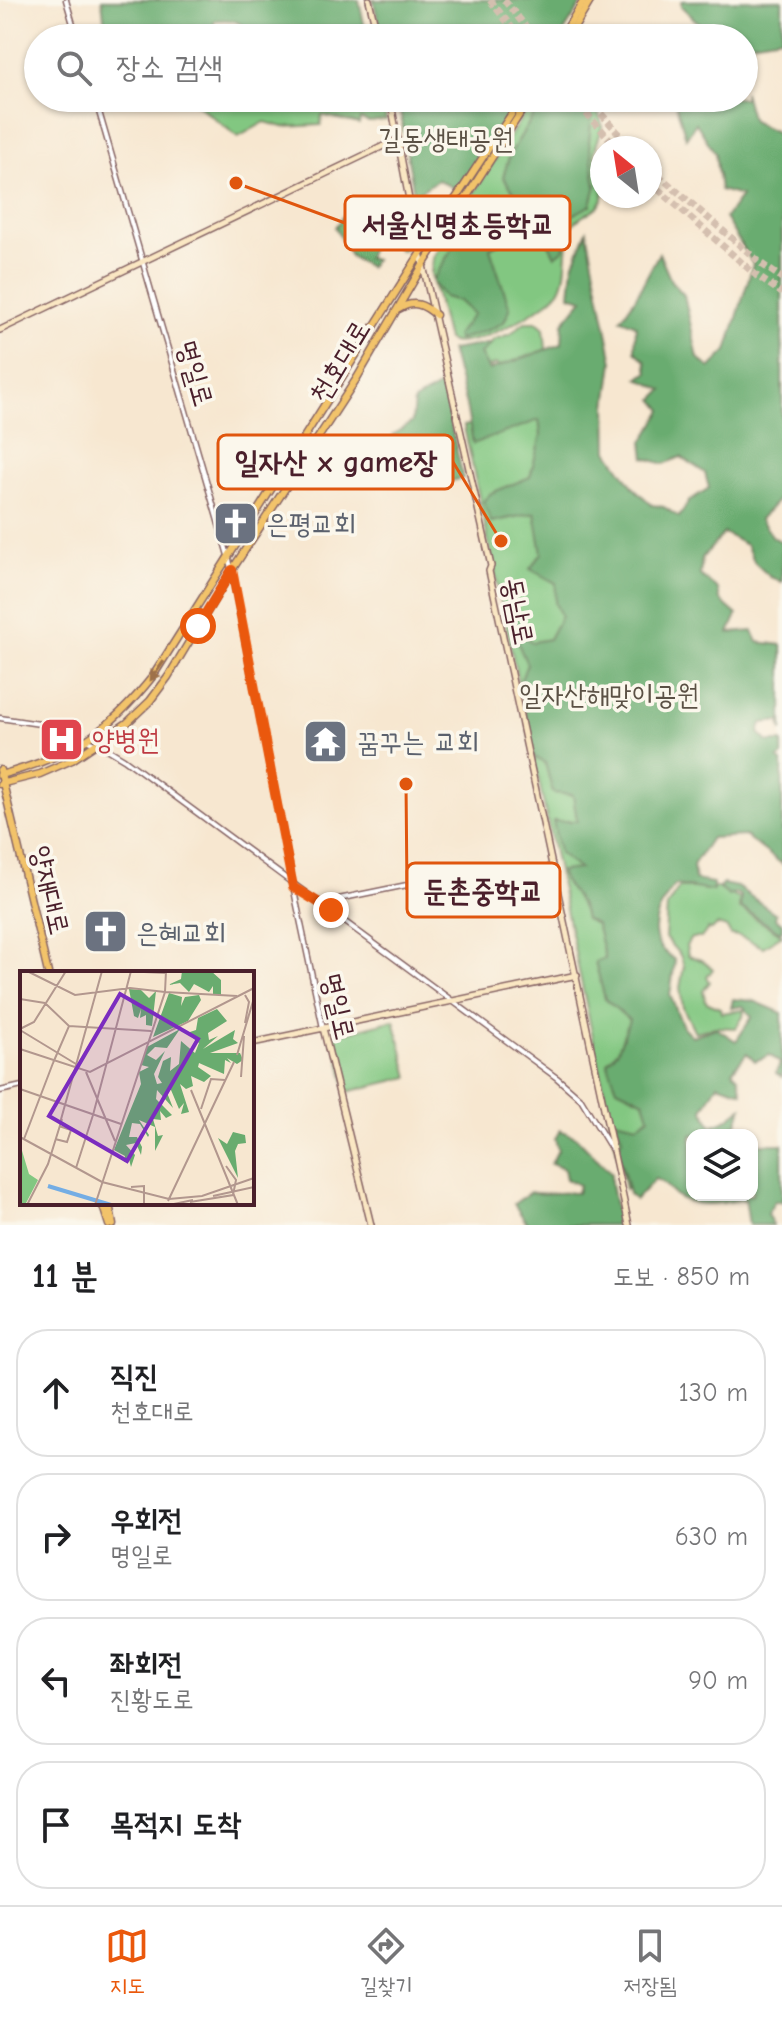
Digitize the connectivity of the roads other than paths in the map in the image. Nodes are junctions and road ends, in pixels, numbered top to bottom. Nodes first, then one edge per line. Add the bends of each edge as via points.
1 (66, 0) edge
2 (369, 0) edge
3 (584, 0) edge
4 (591, 0) edge
5 (73, 24) edge
6 (375, 24) edge
7 (569, 24) edge
8 (576, 24) edge
9 (99, 112) edge
10 (393, 112) edge
11 (513, 112) edge
12 (521, 112) edge
13 (398, 139) junction
14 (383, 146) junction
15 (401, 154) junction
16 (413, 221) junction
17 (437, 227) junction
18 (420, 254) junction
19 (142, 261) junction
20 (423, 265) junction
21 (396, 310) junction
22 (436, 315) junction
23 (0, 330) edge
24 (222, 534) junction
25 (245, 534) junction
26 (229, 559) junction
27 (232, 570) junction
28 (0, 718) edge
29 (88, 740) junction
30 (97, 744) junction
31 (0, 773) edge
32 (2, 783) edge
33 (0, 804) edge
34 (10, 811) junction
35 (451, 876) dead end
36 (293, 887) junction
37 (341, 898) junction
38 (319, 903) junction
39 (331, 910) junction
40 (48, 971) edge
41 (577, 975) junction
42 (464, 999) junction
43 (455, 1001) junction
44 (465, 1010) junction
45 (323, 1028) junction
46 (254, 1043) edge
47 (20, 1086) edge
48 (0, 1091) edge
49 (612, 1150) junction
50 (103, 1205) edge
51 (109, 1205) edge
52 (111, 1225) edge
53 (371, 1225) edge
54 (629, 1225) edge

1 - 5 street
2 - 6 main road
3 - 7 main road
4 - 8 main road
9 - 19 street, 명일로
10 - 13 main road, 동남로
11 - 17 main road, 천호대로
12 - 20 main road, 천호대로
13 - 14 main road
13 - 15 main road, 동남로
14 - 15 main road
14 - 19 main road
15 - 16 main road, 동남로
16 - 17 main road via 425,230
16 - 18 main road, 동남로
17 - 18 main road, 천호대로
18 - 20 main road, 동남로
18 - 25 main road, 천호대로
19 - 23 main road
19 - 24 street, 명일로
20 - 21 main road, 천호대로
20 - 22 main road, 동남로
21 - 22 main road via 414,303
21 - 27 main road, 천호대로
22 - 41 main road, 동남로
24 - 25 main road via 232,540
24 - 26 street, 명일로
25 - 26 main road, 천호대로
26 - 27 street, 명일로
26 -> 29 main road, 천호대로 via 153,676
27 - 30 main road, 천호대로 via 150,701
27 - 36 street, 명일로
28 - 29 street via 53,726
29 - 30 street
29 - 31 main road, 천호대로 via 49,761
30 - 32 main road, 천호대로 via 62,765
30 - 36 street via 185,803
31 - 32 main road, 양재대로
32 - 34 main road, 양재대로
33 - 34 main road
34 - 40 main road, 양재대로
35 - 37 street
36 - 38 street
36 - 45 street, 명일로
37 - 38 street
37 - 39 street
38 - 39 street
39 - 43 street
41 - 42 main road
41 - 49 main road, 동남로
42 - 43 main road
42 - 44 street
43 - 44 street
43 - 45 main road
44 - 49 street via 581,1099
45 - 46 main road
45 - 53 main road, 명일로
47 - 48 street
49 - 54 main road, 동남로
50 - 52 main road
51 - 52 main road

